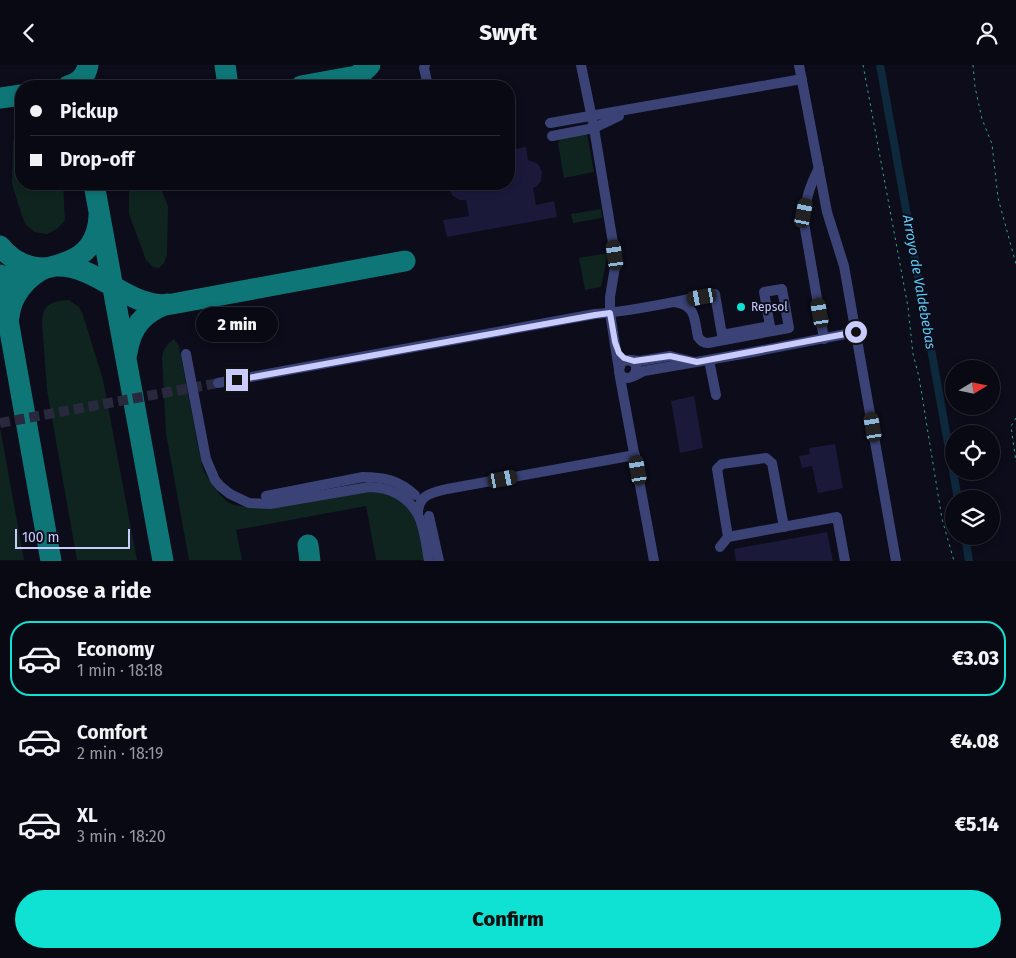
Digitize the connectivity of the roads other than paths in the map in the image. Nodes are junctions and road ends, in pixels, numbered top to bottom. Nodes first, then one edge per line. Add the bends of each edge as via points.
1 (426, 65) edge
2 (581, 65) edge
3 (799, 65) edge
4 (802, 79) junction
5 (427, 80) edge
6 (632, 110) junction
7 (591, 117) junction
8 (550, 123) dead end
9 (594, 128) junction
10 (552, 136) dead end
11 (819, 168) junction
12 (674, 301) junction
13 (610, 313) junction
14 (856, 332) junction
15 (824, 339) junction
16 (615, 342) junction
17 (186, 354) dead end
18 (629, 360) junction
19 (709, 360) junction
20 (697, 362) junction
21 (619, 371) junction
22 (631, 377) junction
23 (218, 383) tunnel mouth
24 (624, 394) junction
25 (716, 395) dead end
26 (635, 455) junction
27 (415, 495) dead end
28 (266, 496) dead end
29 (280, 498) junction
30 (418, 514) junction
31 (429, 515) dead end
32 (784, 527) junction
33 (728, 537) junction
34 (720, 547) dead end
35 (429, 561) edge
36 (438, 561) edge
37 (654, 561) edge
38 (845, 561) edge
39 (896, 561) edge

1 - 5 lane
2 - 7 lane
3 - 4 lane
4 - 6 lane
4 - 11 lane
6 - 7 lane
6 - 9 lane
7 - 8 lane
7 - 9 lane
9 - 10 lane
9 - 13 lane via 615,255
11 - 14 lane via 844,266
11 - 15 lane via 809,188 804,223
12 - 12 lane via 692,309 698,337 704,343 789,328 782,289 764,293 770,326 722,335 715,295
12 - 13 lane
13 - 16 lane
13 - 23 lane
14 - 15 lane
14 - 39 lane
15 - 19 lane
16 - 18 lane via 620,355
16 - 21 lane
17 - 29 lane via 206,459 215,480 242,501 270,504
18 - 20 lane via 674,356
18 - 21 lane via 621,362
18 - 22 lane via 636,366
19 - 20 lane
19 - 25 lane
20 - 22 lane via 644,371
21 - 22 lane via 623,377
21 - 24 lane
22 - 24 lane via 625,384
24 - 26 lane
26 - 30 lane via 430,493 421,501
26 - 37 lane
27 - 29 lane via 393,481 363,477
28 - 29 lane
29 - 30 lane via 375,487 401,496
30 - 35 lane
31 - 36 lane
32 - 33 lane
32 - 33 lane via 772,463 766,458 722,464 717,469
32 - 38 lane via 838,517
33 - 34 lane

